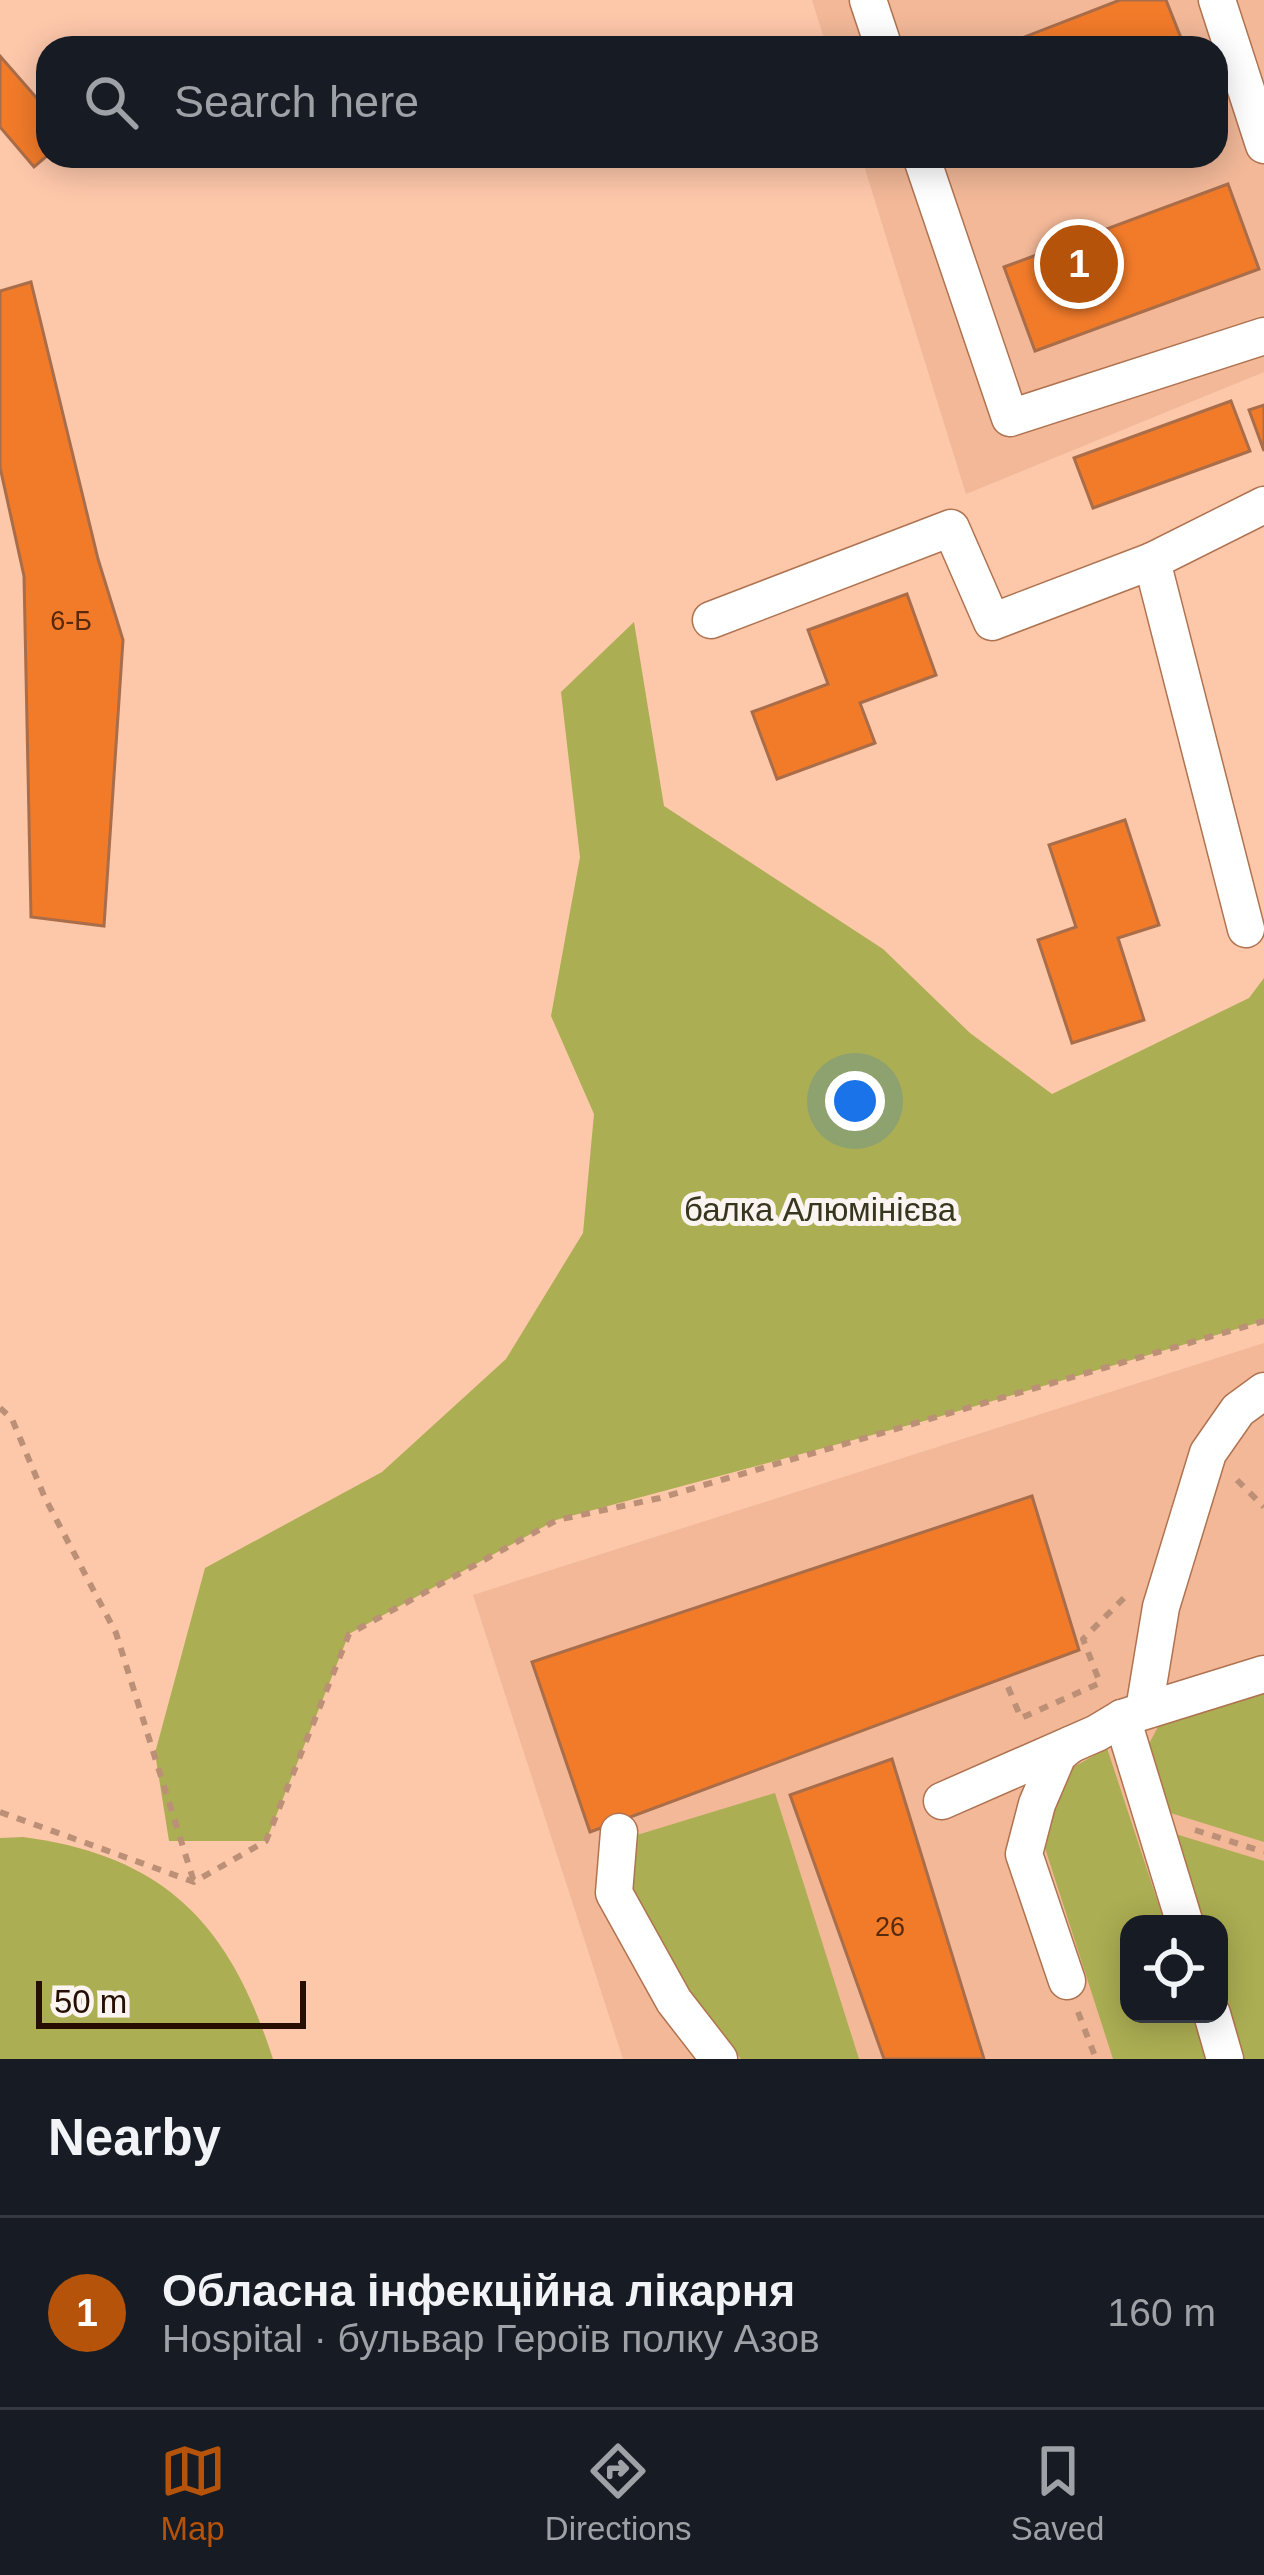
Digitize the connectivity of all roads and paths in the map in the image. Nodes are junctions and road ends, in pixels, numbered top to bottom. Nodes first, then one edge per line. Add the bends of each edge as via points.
1 (868, 0) edge
2 (1217, 0) edge
3 (880, 36) edge
4 (1264, 145) edge
5 (925, 168) edge
6 (1264, 336) edge
7 (1264, 505) edge
8 (1152, 561) junction
9 (710, 620) dead end
10 (1246, 929) dead end
11 (1264, 1321) edge
12 (1264, 1391) edge
13 (0, 1408) edge
14 (1083, 1639) dead end
15 (1264, 1674) edge
16 (1009, 1687) dead end
17 (1133, 1714) junction
18 (1071, 1744) junction
19 (942, 1801) dead end
20 (0, 1811) edge
21 (1152, 1816) junction
22 (619, 1832) dead end
23 (1264, 1852) edge
24 (194, 1882) junction
25 (1181, 1915) edge
26 (1067, 1981) joint
27 (1215, 2023) edge
28 (719, 2059) edge
29 (1096, 2059) edge
30 (1226, 2059) edge

1 - 3 street
2 - 4 street
5 - 6 street via 1010,418
7 - 8 street
8 - 9 street via 992,622 952,528
8 - 10 street
11 - 24 path via 660,1498 556,1520 349,1634 266,1840
12 - 17 street via 1238,1410 1208,1453
13 - 24 path via 116,1633
14 - 16 path via 1100,1683 1021,1718
15 - 17 street
17 - 18 street
17 - 21 street
18 - 19 street
18 - 26 street via 1037,1804 1024,1854
20 - 24 path
21 - 23 path
21 - 25 street
22 - 28 street via 614,1893 674,2001
26 - 29 path
27 - 30 street

